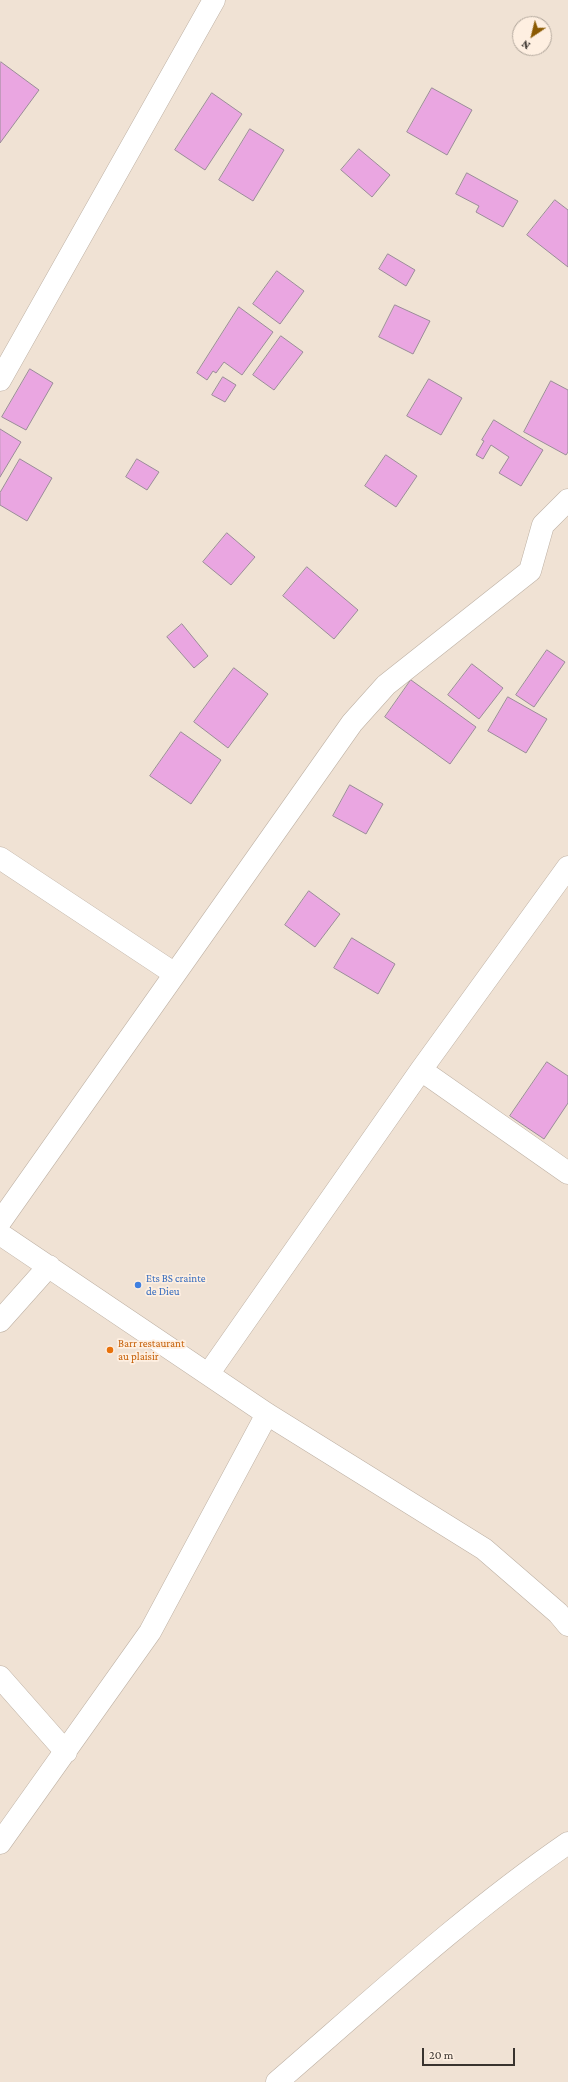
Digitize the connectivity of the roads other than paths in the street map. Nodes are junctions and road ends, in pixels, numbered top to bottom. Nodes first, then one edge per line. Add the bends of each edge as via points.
1 (214, 0) edge
2 (0, 380) edge
3 (568, 500) edge
4 (0, 858) edge
5 (568, 867) edge
6 (175, 974) junction
7 (421, 1070) junction
8 (568, 1173) edge
9 (0, 1222) edge
10 (0, 1234) edge
11 (49, 1266) junction
12 (0, 1321) edge
13 (209, 1373) junction
14 (267, 1414) junction
15 (568, 1625) edge
16 (0, 1677) edge
17 (66, 1752) junction
18 (0, 1843) edge
19 (568, 1843) edge
20 (277, 2082) edge

1 - 2 street
3 - 6 street via 543,525 530,571 386,685 352,723
4 - 6 street
5 - 7 street
6 - 9 street
7 - 8 street
7 - 13 street
10 - 11 street
11 - 12 street
11 - 13 street
13 - 14 street
14 - 15 street via 484,1549 558,1613
14 - 17 street via 150,1632
16 - 17 street
17 - 18 street
19 - 20 street via 523,1873

